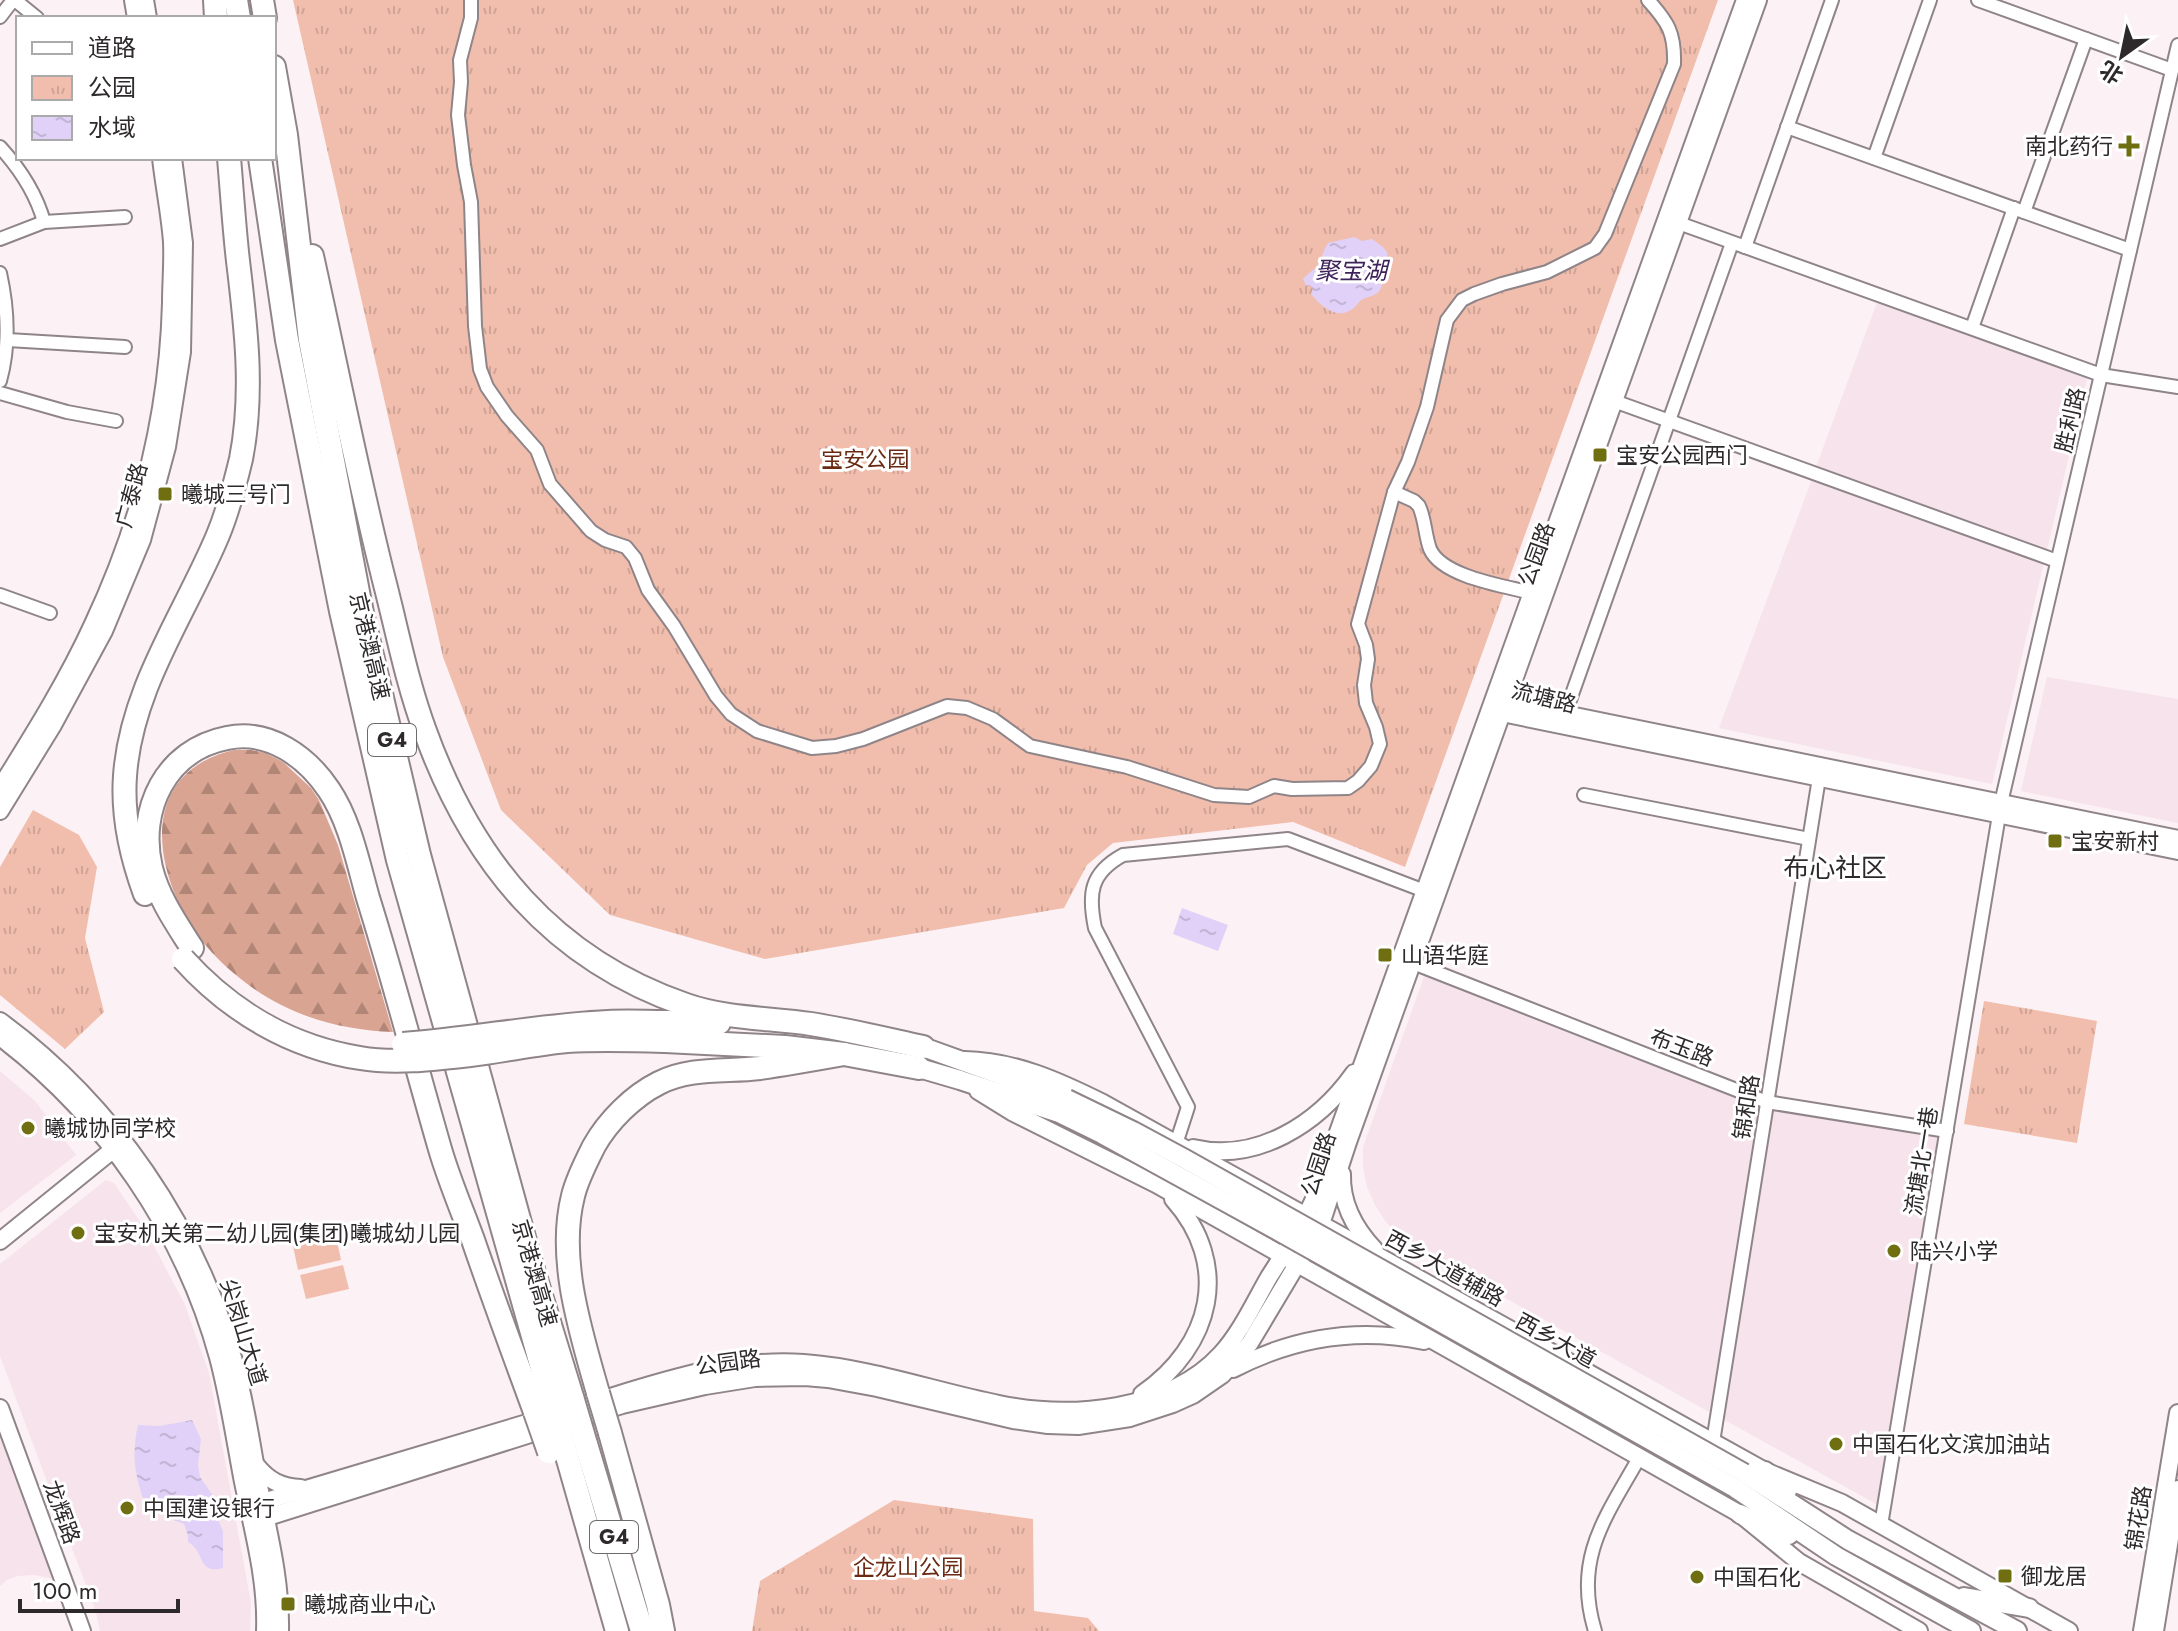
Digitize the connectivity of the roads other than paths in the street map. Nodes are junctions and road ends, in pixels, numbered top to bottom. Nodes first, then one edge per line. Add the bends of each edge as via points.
1 (14, 0) edge
2 (471, 0) edge
3 (1648, 0) edge
4 (1745, 0) edge
5 (1758, 0) edge
6 (1832, 0) edge
7 (1930, 0) edge
8 (1978, 0) edge
9 (34, 16) edge
10 (0, 17) edge
11 (2086, 39) junction
12 (2178, 45) edge
13 (2172, 70) junction
14 (276, 78) edge
15 (1787, 127) junction
16 (286, 135) junction
17 (0, 147) edge
18 (1874, 158) junction
19 (161, 160) edge
20 (173, 160) edge
21 (229, 160) edge
22 (260, 160) edge
23 (2019, 210) junction
24 (125, 217) dead end
25 (1672, 221) junction
26 (44, 222) junction
27 (0, 239) edge
28 (1739, 245) junction
29 (2130, 250) junction
30 (0, 273) edge
31 (1972, 328) junction
32 (8, 340) junction
33 (125, 347) dead end
34 (2101, 375) junction
35 (0, 381) edge
36 (2178, 387) edge
37 (0, 393) edge
38 (1614, 401) junction
39 (116, 421) dead end
40 (1669, 421) junction
41 (1394, 492) junction
42 (2057, 561) junction
43 (1532, 593) junction
44 (0, 595) edge
45 (50, 613) dead end
46 (1500, 707) junction
47 (1565, 714) junction
48 (1819, 778) junction
49 (0, 788) edge
50 (1584, 795) dead end
51 (2000, 808) junction
52 (0, 811) edge
53 (1809, 839) junction
54 (2178, 839) edge
55 (2178, 851) edge
56 (1431, 893) junction
57 (187, 954) junction
58 (1413, 963) junction
59 (0, 1021) edge
60 (812, 1024) junction
61 (665, 1032) junction
62 (0, 1037) edge
63 (844, 1054) junction
64 (1366, 1055) junction
65 (921, 1058) junction
66 (960, 1060) junction
67 (960, 1080) junction
68 (1767, 1102) junction
69 (1063, 1106) junction
70 (1947, 1131) junction
71 (1176, 1144) junction
72 (119, 1145) junction
73 (1342, 1160) junction
74 (1223, 1169) junction
75 (1156, 1184) junction
76 (1194, 1206) junction
77 (1313, 1220) junction
78 (0, 1241) edge
79 (1290, 1260) junction
80 (1398, 1267) junction
81 (1388, 1316) junction
82 (1441, 1346) junction
83 (1222, 1375) junction
84 (1125, 1404) junction
85 (554, 1406) junction
86 (0, 1408) edge
87 (2178, 1413) edge
88 (1713, 1442) junction
89 (567, 1448) junction
90 (1639, 1458) junction
91 (255, 1463) junction
92 (1765, 1471) junction
93 (1739, 1481) junction
94 (307, 1489) junction
95 (2178, 1489) edge
96 (300, 1507) junction
97 (257, 1512) junction
98 (1740, 1514) junction
99 (1881, 1525) junction
100 (1848, 1540) junction
101 (274, 1556) junction
102 (1836, 1556) junction
103 (2166, 1563) edge
104 (1951, 1595) junction
105 (2029, 1608) junction
106 (82, 1631) edge
107 (265, 1631) edge
108 (280, 1631) edge
109 (617, 1631) edge
110 (642, 1631) edge
111 (663, 1631) edge
112 (1595, 1631) edge
113 (1919, 1631) edge
114 (1971, 1631) edge
115 (2017, 1631) edge
116 (2069, 1631) edge
117 (2142, 1631) edge
118 (2155, 1631) edge

1 - 9 street
1 - 10 street
2 - 41 street via 460,60 458,115 471,202 475,326 487,387 537,450 550,484 591,531 626,547 635,558 648,590 716,696 757,731 812,748 836,746 947,706 993,719 1030,746 1138,770 1214,795 1249,797 1274,786 1348,788 1371,766 1380,744 1366,703 1368,659 1358,624
3 - 41 street via 1668,22 1674,64 1605,234 1595,248 1574,259 1474,294 1453,309 1427,407
4 - 25 main road, 公园路
5 - 25 main road, 公园路
6 - 15 street
7 - 18 street
8 - 11 street
11 - 13 street
11 - 23 street
12 - 13 street, 胜利路
13 - 29 street, 胜利路
14 - 16 highway, 京港澳高速 / G4
15 - 18 street
15 - 28 street
16 - 60 highway via 411,686 439,768 474,837 538,916 609,969 686,1005
16 - 85 highway, 京港澳高速 / G4 via 310,340 362,613 419,855 531,1263
17 - 26 street via 31,190
18 - 23 street
19 - 49 main road, 广泰路 via 172,243 170,351 155,448 130,536 93,625
20 - 52 main road, 广泰路 via 184,243 183,321 167,447 142,540 104,631
21 - 57 highway via 249,378 241,459 219,532 151,673 125,775 136,871 164,932
22 - 85 highway, 京港澳高速 / G4 via 287,340 398,860
23 - 29 street
23 - 31 street
24 - 26 street
25 - 28 street
25 - 38 main road, 公园路
25 - 43 main road, 公园路
26 - 27 street
28 - 31 street
28 - 40 street
29 - 34 street, 胜利路
30 - 32 street
31 - 34 street
32 - 33 street
32 - 35 street
34 - 36 street
34 - 42 street, 胜利路
37 - 39 street
38 - 40 street
38 - 46 main road, 公园路
40 - 42 street
40 - 47 street
41 - 43 street via 1419,506 1430,550 1444,564
42 - 51 street, 胜利路
43 - 46 main road, 公园路
44 - 45 street
46 - 47 main road, 流塘路
46 - 48 main road, 流塘路
46 - 56 main road, 公园路
47 - 51 main road, 流塘路
48 - 51 main road, 流塘路
48 - 53 street, 锦和路
50 - 53 street
51 - 54 main road, 流塘路
51 - 55 main road, 流塘路
51 - 70 street, 流塘北一巷
53 - 68 street, 锦和路
56 - 58 main road, 公园路
56 - 64 main road, 公园路
56 - 71 street via 1288,839 1123,855 1107,864 1090,904 1095,928 1188,1107
57 - 61 highway, bridge via 267,1012 296,1026 364,1044 401,1045 611,1021
57 - 85 highway via 151,868 148,823 154,800 177,764 212,741 232,736 271,740 321,780 342,816 441,1153
58 - 68 street, 布玉路
58 - 73 main road, 公园路
59 - 72 main road, 尖岗山大道 via 90,1100
60 - 61 highway
60 - 65 highway
61 - 63 highway
62 - 72 main road, 尖岗山大道
63 - 65 highway
63 - 111 highway, bridge via 689,1073 659,1083 615,1117 599,1137 573,1194 568,1255 579,1327
64 - 71 main road via 1330,1102 1286,1136 1221,1152
64 - 77 main road, 公园路 via 1314,1199
65 - 66 main road
65 - 67 main road
66 - 69 main road
66 - 71 main road, 西乡大道辅路 via 985,1060 1040,1074
67 - 69 main road
67 - 75 main road
68 - 70 street, 布玉路
68 - 88 street, 锦和路
69 - 93 main road, 西乡大道, bridge via 1133,1131 1185,1159
70 - 99 street, 流塘北一巷
71 - 74 main road, 西乡大道辅路
72 - 78 main road
72 - 91 main road, 尖岗山大道 via 178,1224 211,1293 236,1369
72 - 97 main road, 尖岗山大道 via 200,1301
73 - 77 main road, 公园路
73 - 80 main road via 1353,1223 1376,1252
74 - 76 main road via 1231,1187 1224,1203 1208,1210
74 - 77 main road, 西乡大道辅路
75 - 76 main road
75 - 84 main road via 1199,1236 1207,1264 1207,1298 1198,1328 1176,1364
76 - 79 main road
77 - 79 main road, 公园路
77 - 80 main road, 西乡大道辅路
79 - 81 main road
79 - 83 main road, 公园路 via 1250,1343
79 - 84 main road, 公园路 via 1213,1362 1171,1389
80 - 81 main road via 1378,1292
80 - 88 main road, 西乡大道辅路
81 - 82 main road
82 - 83 main road via 1378,1335 1340,1336 1278,1349
82 - 90 main road
83 - 96 main road, 公园路 via 1193,1395 1151,1412 1064,1426 1005,1419 828,1379 730,1381 622,1405
84 - 94 main road, 公园路 via 1032,1410 840,1367 719,1367 657,1381
85 - 89 highway, G4, bridge
85 - 89 highway, bridge
86 - 106 main road, 龙辉路
87 - 103 main road, 锦花路
88 - 92 main road, 西乡大道辅路
89 - 109 highway, G4
89 - 110 highway, G4
90 - 98 main road
90 - 112 street via 1592,1550 1587,1586
91 - 94 main road via 275,1483
91 - 97 main road, 尖岗山大道
92 - 99 main road, 西乡大道辅路
92 - 100 main road
93 - 100 main road, 西乡大道
93 - 102 main road, 西乡大道
94 - 97 main road, 公园路
95 - 103 main road, 锦花路
96 - 97 main road, 公园路
96 - 101 main road via 281,1529
97 - 101 main road, 尖岗山大道
97 - 107 main road, 尖岗山大道
98 - 102 main road
98 - 113 main road via 1799,1562
99 - 105 main road, 西乡大道辅路
100 - 104 main road, 西乡大道
101 - 108 main road, 尖岗山大道
102 - 114 main road, 西乡大道
103 - 117 main road, 锦花路
103 - 118 main road, 锦花路
104 - 105 main road
104 - 115 main road, 西乡大道
105 - 116 main road, 西乡大道辅路

